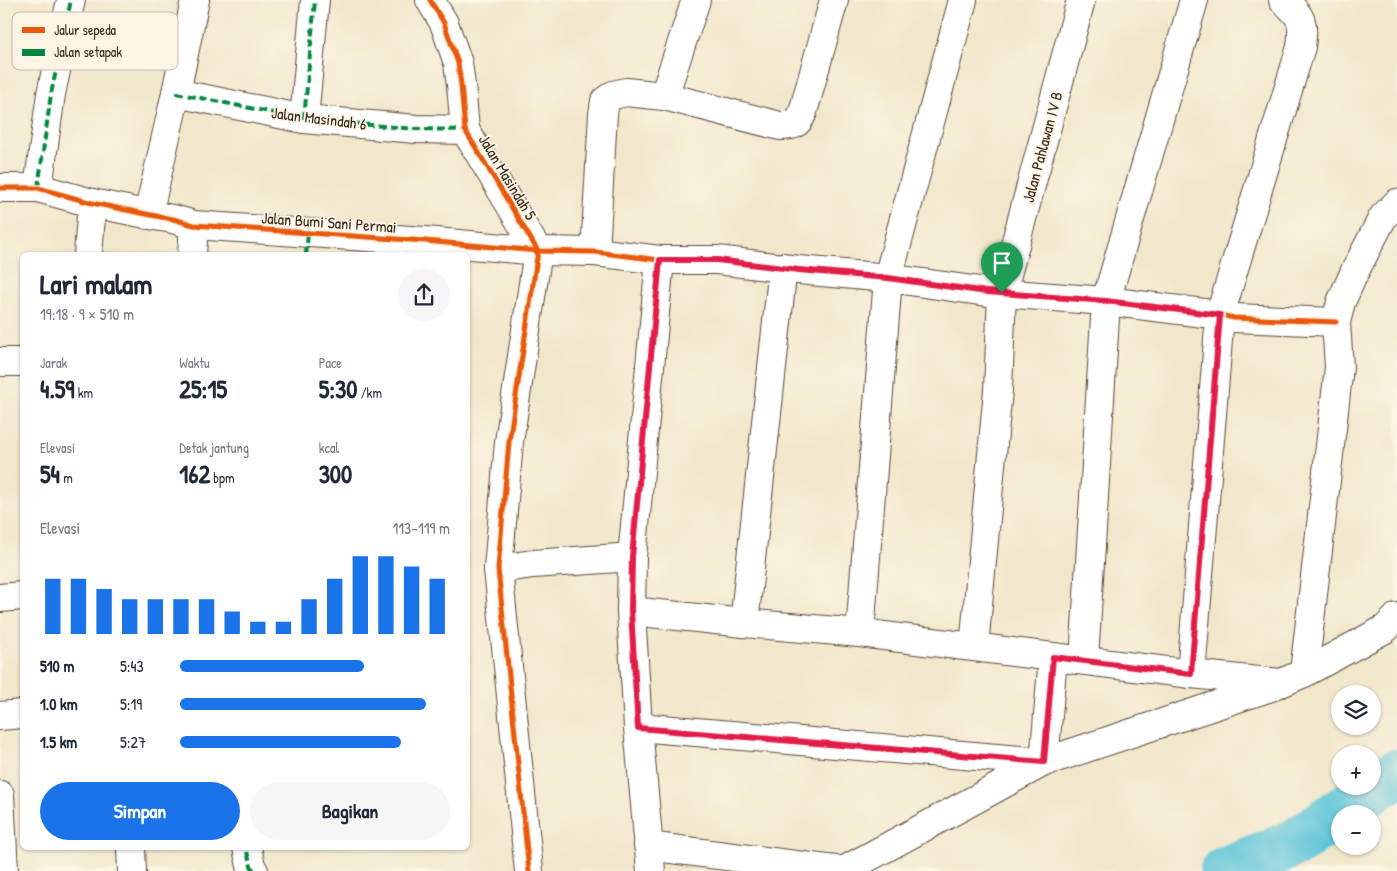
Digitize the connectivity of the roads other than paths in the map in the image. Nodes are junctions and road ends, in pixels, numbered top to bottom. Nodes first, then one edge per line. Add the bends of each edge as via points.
1 (195, 0) edge
2 (315, 0) edge
3 (430, 0) edge
4 (696, 0) edge
5 (834, 0) edge
6 (963, 0) edge
7 (1081, 0) edge
8 (1194, 0) edge
9 (1283, 0) edge
10 (56, 70) edge
11 (176, 93) junction
12 (664, 96) junction
13 (304, 119) junction
14 (464, 130) junction
15 (0, 188) edge
16 (38, 188) junction
17 (92, 203) junction
18 (148, 215) junction
19 (1392, 216) edge
20 (194, 225) junction
21 (307, 244) edge
22 (424, 248) edge
23 (538, 251) junction
24 (88, 252) edge
25 (192, 252) edge
26 (596, 252) junction
27 (660, 260) junction
28 (783, 267) junction
29 (888, 278) junction
30 (1002, 293) junction
31 (1106, 301) junction
32 (1220, 315) junction
33 (1336, 322) junction
34 (0, 362) edge
35 (20, 362) edge
36 (632, 557) junction
37 (498, 569) junction
38 (20, 596) edge
39 (0, 598) edge
40 (631, 611) junction
41 (1397, 617) edge
42 (744, 623) junction
43 (860, 633) junction
44 (974, 647) junction
45 (1053, 657) junction
46 (1084, 660) junction
47 (1191, 674) junction
48 (1292, 678) junction
49 (20, 714) edge
50 (0, 716) edge
51 (638, 728) junction
52 (1044, 762) junction
53 (0, 795) edge
54 (131, 850) edge
55 (247, 850) edge
56 (650, 858) edge
57 (4, 871) edge
58 (132, 871) edge
59 (254, 871) edge
60 (529, 871) edge
61 (843, 871) edge

1 - 11 street
2 - 13 street
3 - 14 street, Jalan Masindah 5 via 444,23 458,63
4 - 12 street
5 - 12 street via 799,121 791,126 780,126
6 - 29 street
7 - 30 street, Jalan Pahlawan IV B
8 - 31 street
9 - 32 street via 1296,10 1302,22 1301,48
10 - 16 street
11 - 13 street, Jalan Masindah 6
11 - 18 street
12 - 26 street via 626,92 605,101
13 - 14 street, Jalan Masindah 6
14 - 23 street, Jalan Masindah 5
15 - 16 street, Jalan Bumi Sani Permai
16 - 17 street, Jalan Bumi Sani Permai
17 - 18 street, Jalan Bumi Sani Permai
17 - 24 street
18 - 20 street, Jalan Bumi Sani Permai
19 - 33 street via 1355,271
20 - 21 street, Jalan Bumi Sani Permai
20 - 25 street
21 - 22 street, Jalan Bumi Sani Permai
22 - 23 street, Jalan Bumi Sani Permai
23 - 26 street, Jalan Bumi Sani Permai
23 - 37 street via 509,442
26 - 27 street, Jalan Bumi Sani Permai
27 - 28 street, Jalan Bumi Sani Permai via 717,260
27 - 36 street
28 - 29 street, Jalan Bumi Sani Permai
28 - 42 street
29 - 30 street, Jalan Bumi Sani Permai
29 - 43 street
30 - 31 street, Jalan Bumi Sani Permai
30 - 44 street, Jalan Pahlawan IV B via 998,390
31 - 32 street, Jalan Bumi Sani Permai
31 - 46 street
32 - 33 street, Jalan Bumi Sani Permai
32 - 47 street
33 - 48 street via 1339,366
34 - 35 street
36 - 37 street
36 - 40 street
37 - 60 street
38 - 39 street
40 - 42 street
40 - 51 street
41 - 48 street via 1386,629
42 - 43 street
43 - 44 street
44 - 45 street
45 - 46 street
45 - 52 street
46 - 47 street
47 - 48 street
48 - 52 street
49 - 50 street
51 - 52 street
51 - 56 street
52 - 61 street
53 - 57 street
54 - 58 street
55 - 59 street
56 - 61 street

